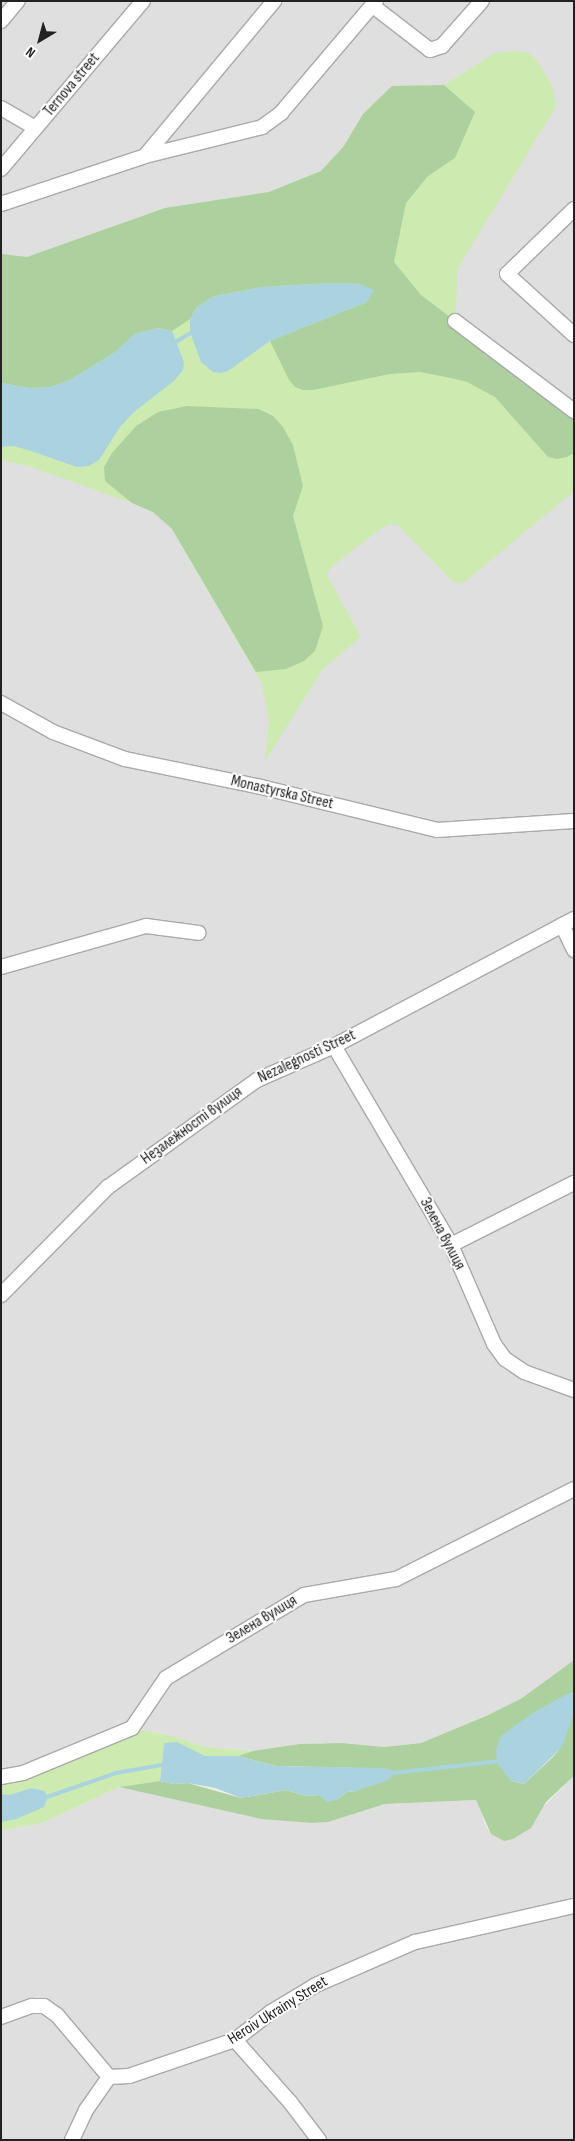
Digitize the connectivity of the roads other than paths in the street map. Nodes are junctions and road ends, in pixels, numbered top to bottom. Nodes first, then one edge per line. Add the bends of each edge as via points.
1 (18, 1) edge
2 (142, 1) edge
3 (274, 1) edge
4 (482, 1) edge
5 (375, 3) edge
6 (1, 21) edge
7 (1, 108) edge
8 (35, 128) junction
9 (146, 156) junction
10 (1, 169) edge
11 (1, 204) edge
12 (574, 209) edge
13 (455, 321) dead end
14 (574, 335) edge
15 (574, 411) edge
16 (1, 703) edge
17 (574, 821) edge
18 (568, 922) edge
19 (199, 933) dead end
20 (574, 950) edge
21 (1, 968) edge
22 (334, 1046) junction
23 (574, 1183) edge
24 (451, 1246) junction
25 (1, 1295) edge
26 (574, 1390) edge
27 (574, 1489) edge
28 (1, 1777) edge
29 (574, 1906) edge
30 (1, 2017) edge
31 (235, 2040) junction
32 (109, 2077) junction
33 (72, 2140) edge
34 (319, 2140) edge

1 - 6 street
2 - 8 street, Ternova street
3 - 9 street
4 - 5 street via 442,46 434,50 426,49
5 - 9 street via 272,121 252,130
7 - 8 street
8 - 10 street, Ternova street
9 - 11 street
12 - 14 street via 507,274
13 - 15 street
16 - 17 street, Monastyrska Street via 53,732 124,759 261,787 437,830
18 - 20 street
18 - 22 street, Незалежності вулиця
19 - 21 street via 146,926
22 - 24 street, Зелена вулиця
22 - 25 street, Незалежності вулиця via 257,1080 119,1178
23 - 24 street
24 - 26 street, Зелена вулиця via 494,1344 505,1360 524,1372
27 - 28 street, Зелена вулиця via 396,1579 304,1595 166,1678 132,1728 23,1773
29 - 31 street, Heroiv Ukrainy Street via 415,1942 316,1985 271,2012
30 - 32 street via 32,2006 44,2006 57,2016
31 - 32 street, Heroiv Ukrainy Street via 129,2076
31 - 34 street
32 - 33 street via 86,2110

